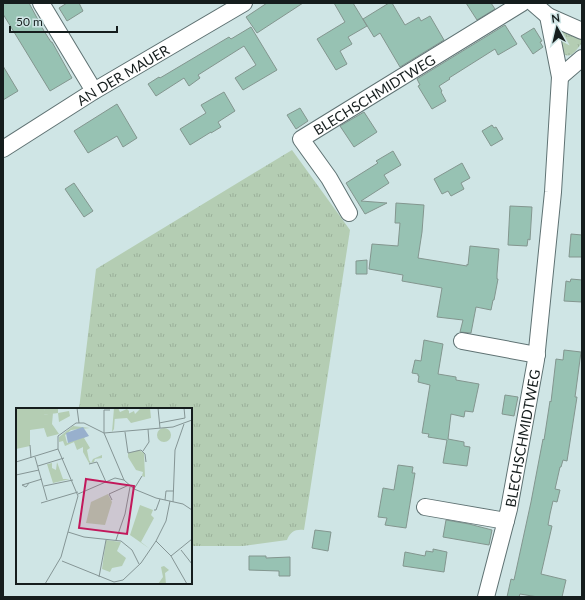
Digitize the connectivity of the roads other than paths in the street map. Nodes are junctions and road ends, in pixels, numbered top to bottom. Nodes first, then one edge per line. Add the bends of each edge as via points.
1 (41, 3) edge
2 (522, 3) edge
3 (533, 3) edge
4 (241, 4) edge
5 (548, 16) junction
6 (582, 31) edge
7 (582, 58) edge
8 (560, 77) junction
9 (94, 91) junction
10 (3, 149) edge
11 (349, 213) dead end
12 (462, 342) dead end
13 (537, 355) junction
14 (425, 507) dead end
15 (506, 521) junction
16 (486, 597) edge

1 - 9 street
2 - 11 street, BLECHSCHMIDTWEG via 301,139 329,178
3 - 5 street
4 - 9 street, AN DER MAUER
5 - 6 street
5 - 8 street, BLECHSCHMIDTWEG
7 - 8 street
8 - 13 street, BLECHSCHMIDTWEG via 553,192
9 - 10 street, AN DER MAUER
12 - 13 street, BLECHSCHMIDTWEG
13 - 15 street, BLECHSCHMIDTWEG
14 - 15 street, BLECHSCHMIDTWEG
15 - 16 street, BLECHSCHMIDTWEG

